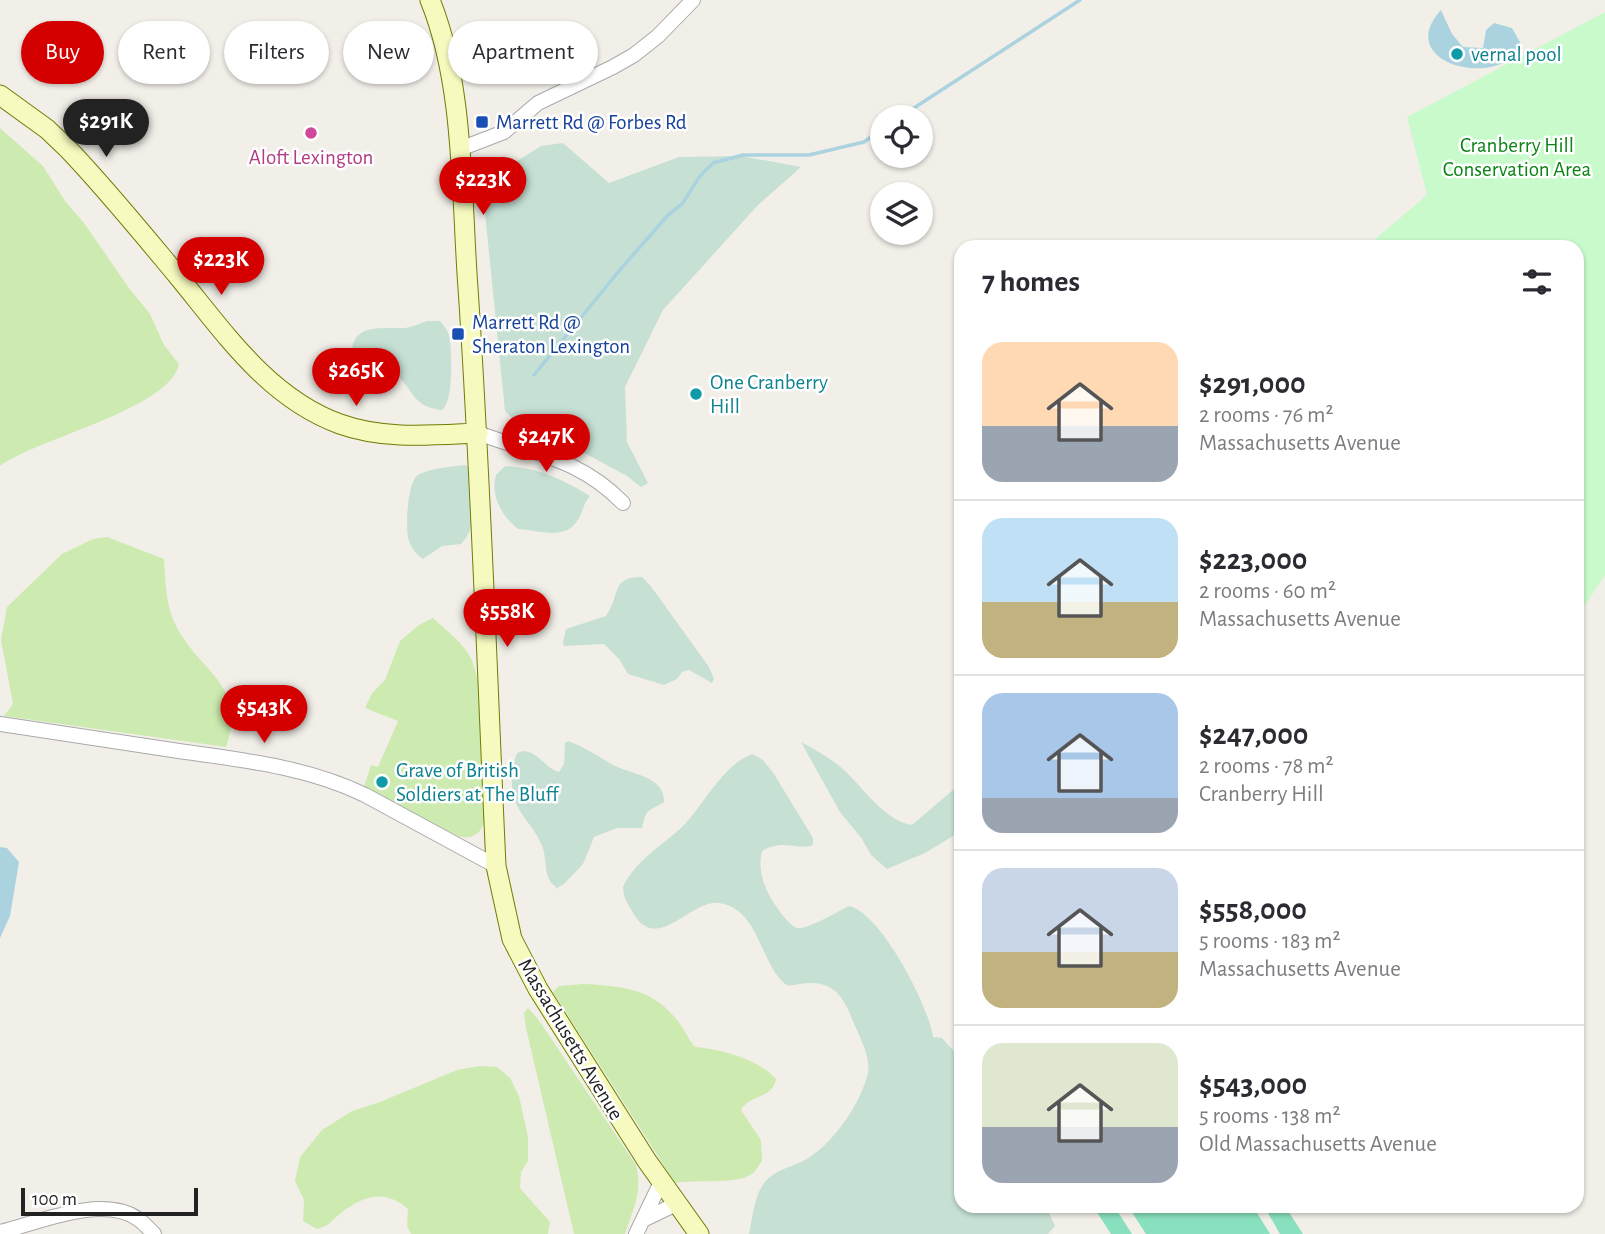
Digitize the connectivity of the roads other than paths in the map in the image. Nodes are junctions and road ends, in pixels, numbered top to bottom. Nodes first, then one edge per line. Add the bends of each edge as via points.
1 (430, 0) edge
2 (693, 0) edge
3 (0, 96) edge
4 (460, 149) junction
5 (478, 433) junction
6 (623, 503) dead end
7 (0, 724) edge
8 (496, 866) junction
9 (662, 1182) junction
10 (676, 1204) junction
11 (645, 1219) junction
12 (0, 1232) edge
13 (154, 1234) edge
14 (636, 1234) edge
15 (699, 1234) edge

1 - 4 main road, Massachusetts Avenue via 451,78
2 - 4 street via 634,55 538,103 504,132
3 - 5 main road via 69,150 226,335 284,394 325,418 359,430 402,435
4 - 5 main road, Massachusetts Avenue
5 - 6 street via 581,469
5 - 8 main road, Massachusetts Avenue
7 - 8 street via 304,772 365,795
8 - 9 main road, Massachusetts Avenue via 512,939 531,978
9 - 10 main road, Massachusetts Avenue
9 - 11 street
10 - 11 street
10 - 15 main road, Massachusetts Avenue
11 - 14 street
12 - 13 street via 100,1208 137,1218

